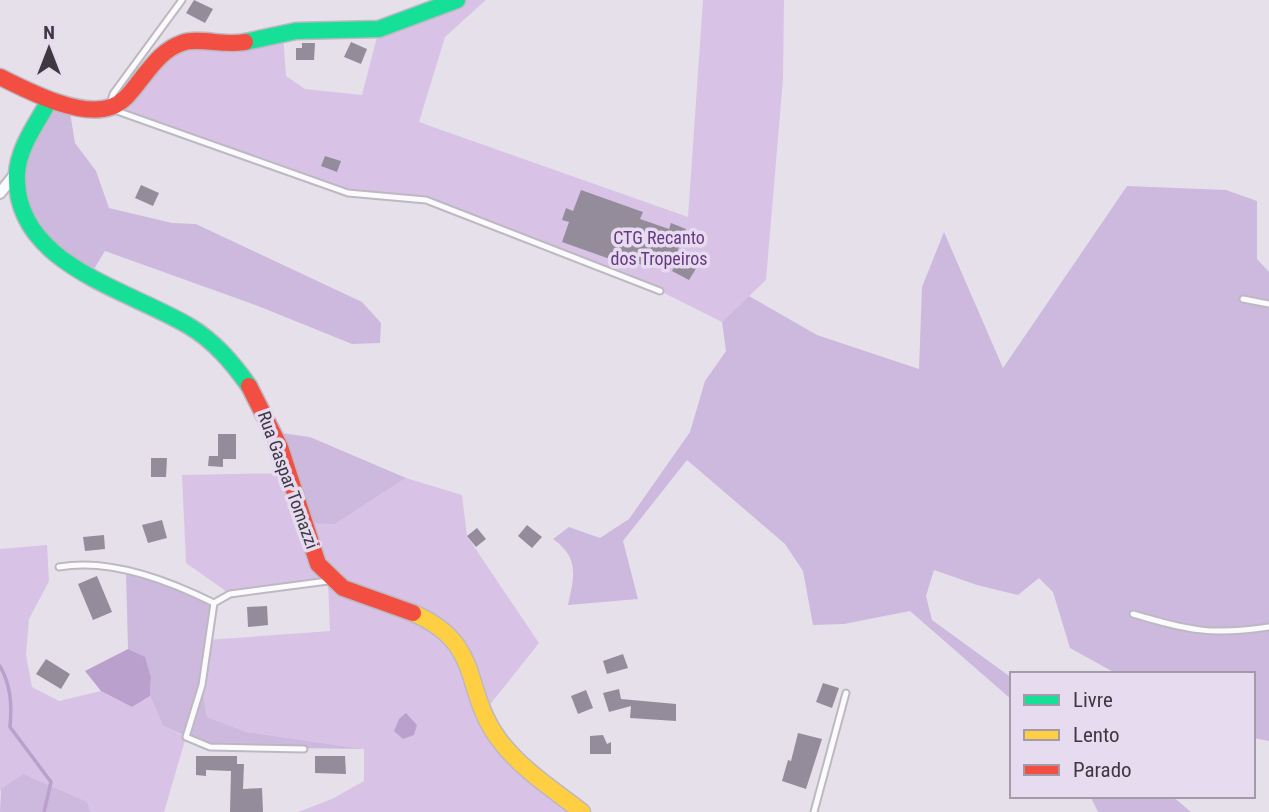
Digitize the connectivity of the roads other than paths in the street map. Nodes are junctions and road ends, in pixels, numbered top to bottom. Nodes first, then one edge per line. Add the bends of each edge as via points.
1 (182, 0) edge
2 (457, 0) edge
3 (0, 77) edge
4 (49, 101) junction
5 (109, 108) junction
6 (16, 173) junction
7 (0, 193) edge
8 (660, 291) dead end
9 (1243, 299) dead end
10 (1269, 304) edge
11 (60, 567) dead end
12 (327, 580) junction
13 (214, 603) junction
14 (1133, 614) dead end
15 (1269, 627) edge
16 (846, 692) dead end
17 (304, 749) dead end
18 (582, 812) edge
19 (814, 812) edge

1 - 5 lane via 113,94
2 - 5 street via 379,29 296,31 229,45 183,42 161,55 124,100
3 - 4 street
4 - 5 street
4 - 6 street
5 - 8 lane via 348,193 426,200
6 - 7 street
6 - 12 street, Rua Gaspar Tomazzi via 23,218 38,238 89,277 214,344 255,393
9 - 10 lane
11 - 13 lane via 80,563 126,571
12 - 13 lane via 230,594
12 - 18 street via 444,629 460,648 492,730 529,770
13 - 17 lane via 202,685 186,737 210,747
14 - 15 lane via 1213,633
16 - 19 lane

